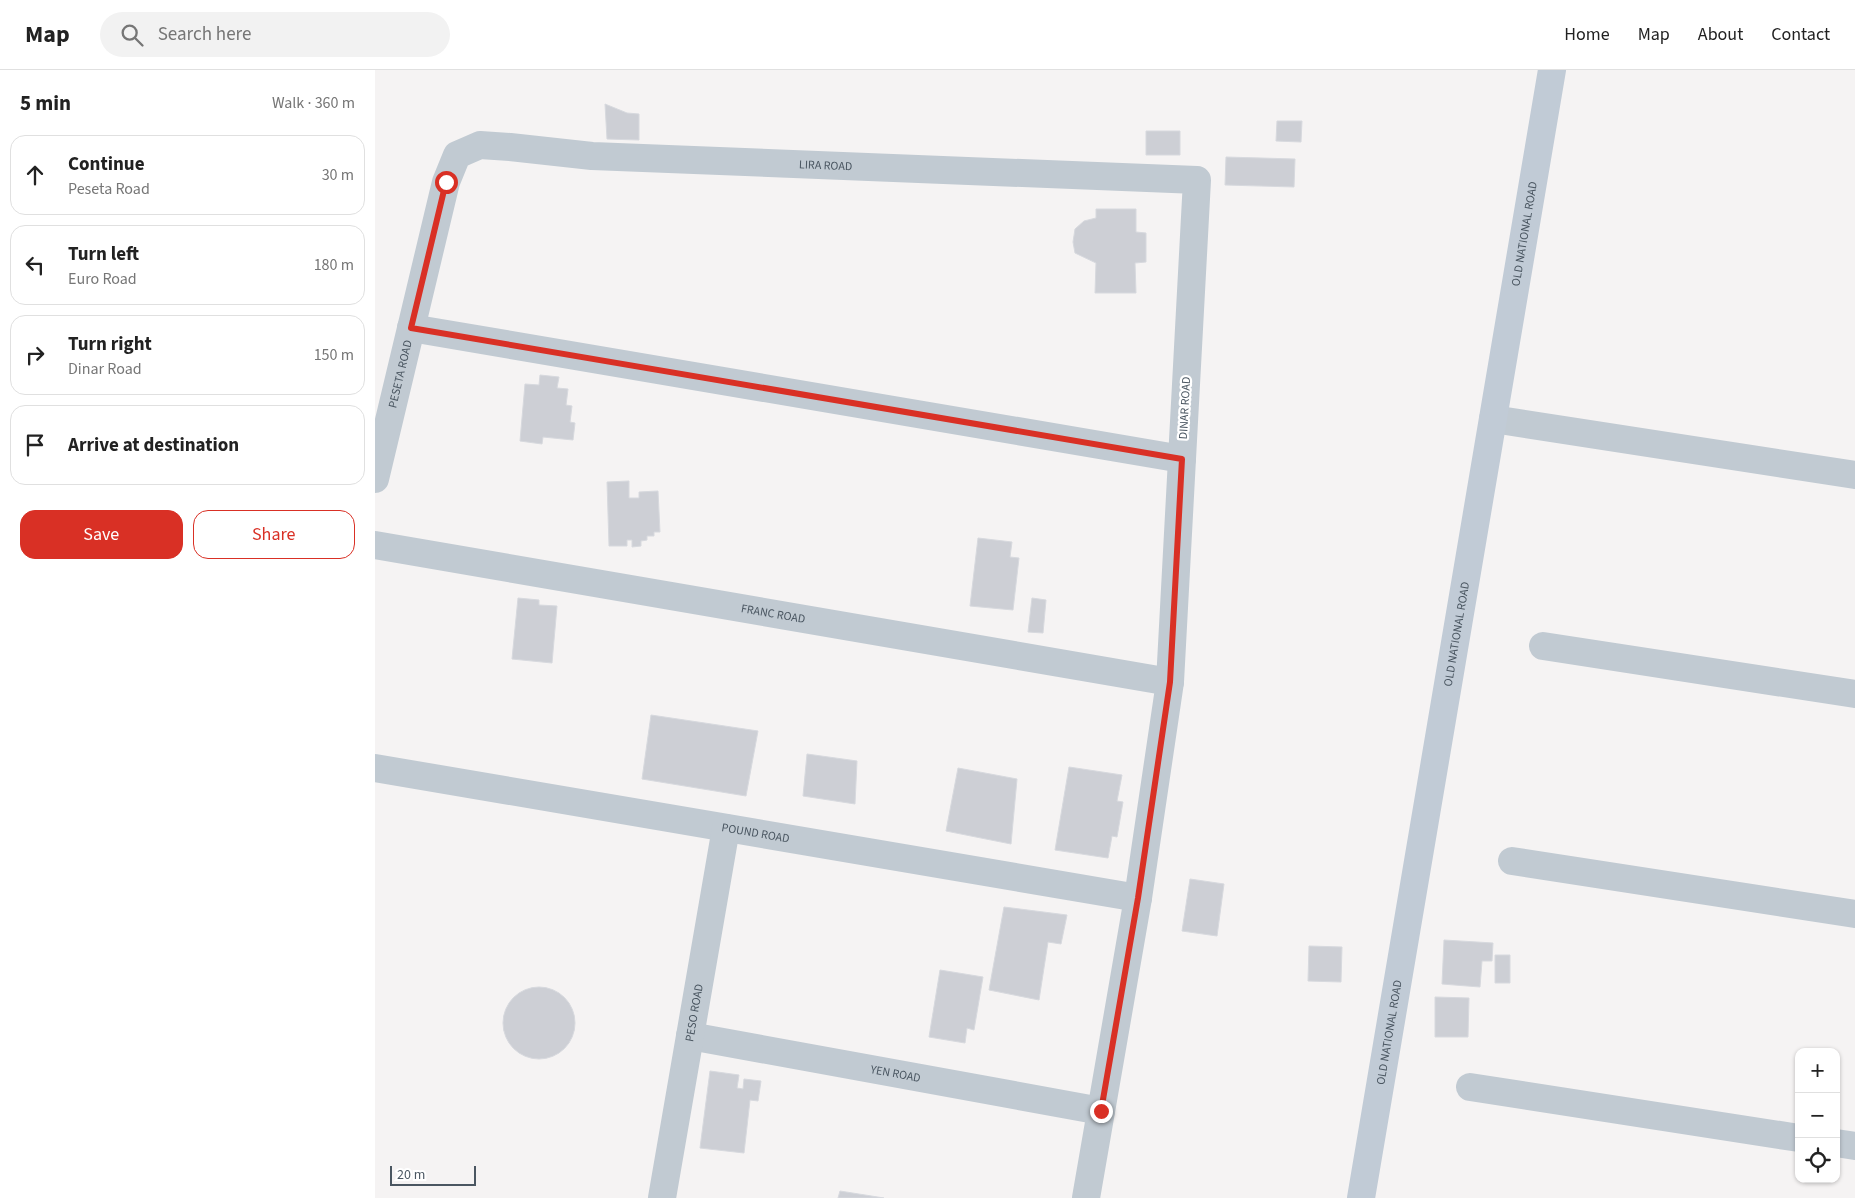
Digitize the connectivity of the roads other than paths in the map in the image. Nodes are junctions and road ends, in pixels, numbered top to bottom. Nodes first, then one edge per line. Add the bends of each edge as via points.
1 (1552, 70) edge
2 (457, 155) joint
3 (1197, 180) joint
4 (411, 328) junction
5 (1493, 419) junction
6 (1182, 459) junction
7 (1855, 475) edge
8 (375, 480) edge
9 (375, 545) edge
10 (1543, 646) dead end
11 (1170, 682) junction
12 (1855, 694) edge
13 (375, 768) edge
14 (726, 828) junction
15 (1512, 861) dead end
16 (1138, 898) junction
17 (1855, 914) edge
18 (690, 1036) junction
19 (1470, 1086) dead end
20 (1101, 1111) junction
21 (1795, 1137) edge
22 (1840, 1144) edge
23 (1855, 1146) edge
24 (662, 1198) edge
25 (1086, 1198) edge
26 (1361, 1198) edge

1 - 5 main road, OLD NATIONAL ROAD
2 - 3 street, LIRA ROAD via 480,145 592,156
2 - 4 street, PESETA ROAD via 446,182
3 - 6 street, DINAR ROAD
4 - 6 street
4 - 8 street, PESETA ROAD
5 - 7 street
5 - 26 main road, OLD NATIONAL ROAD
6 - 11 street, DINAR ROAD
9 - 11 street, FRANC ROAD
10 - 12 street
11 - 16 street, DINAR ROAD
13 - 14 street, POUND ROAD
14 - 16 street, POUND ROAD
14 - 18 street, PESO ROAD
15 - 17 street
16 - 20 street, DINAR ROAD
18 - 20 street, YEN ROAD
18 - 24 street, PESO ROAD
19 - 21 street
20 - 25 street, DINAR ROAD
22 - 23 street

